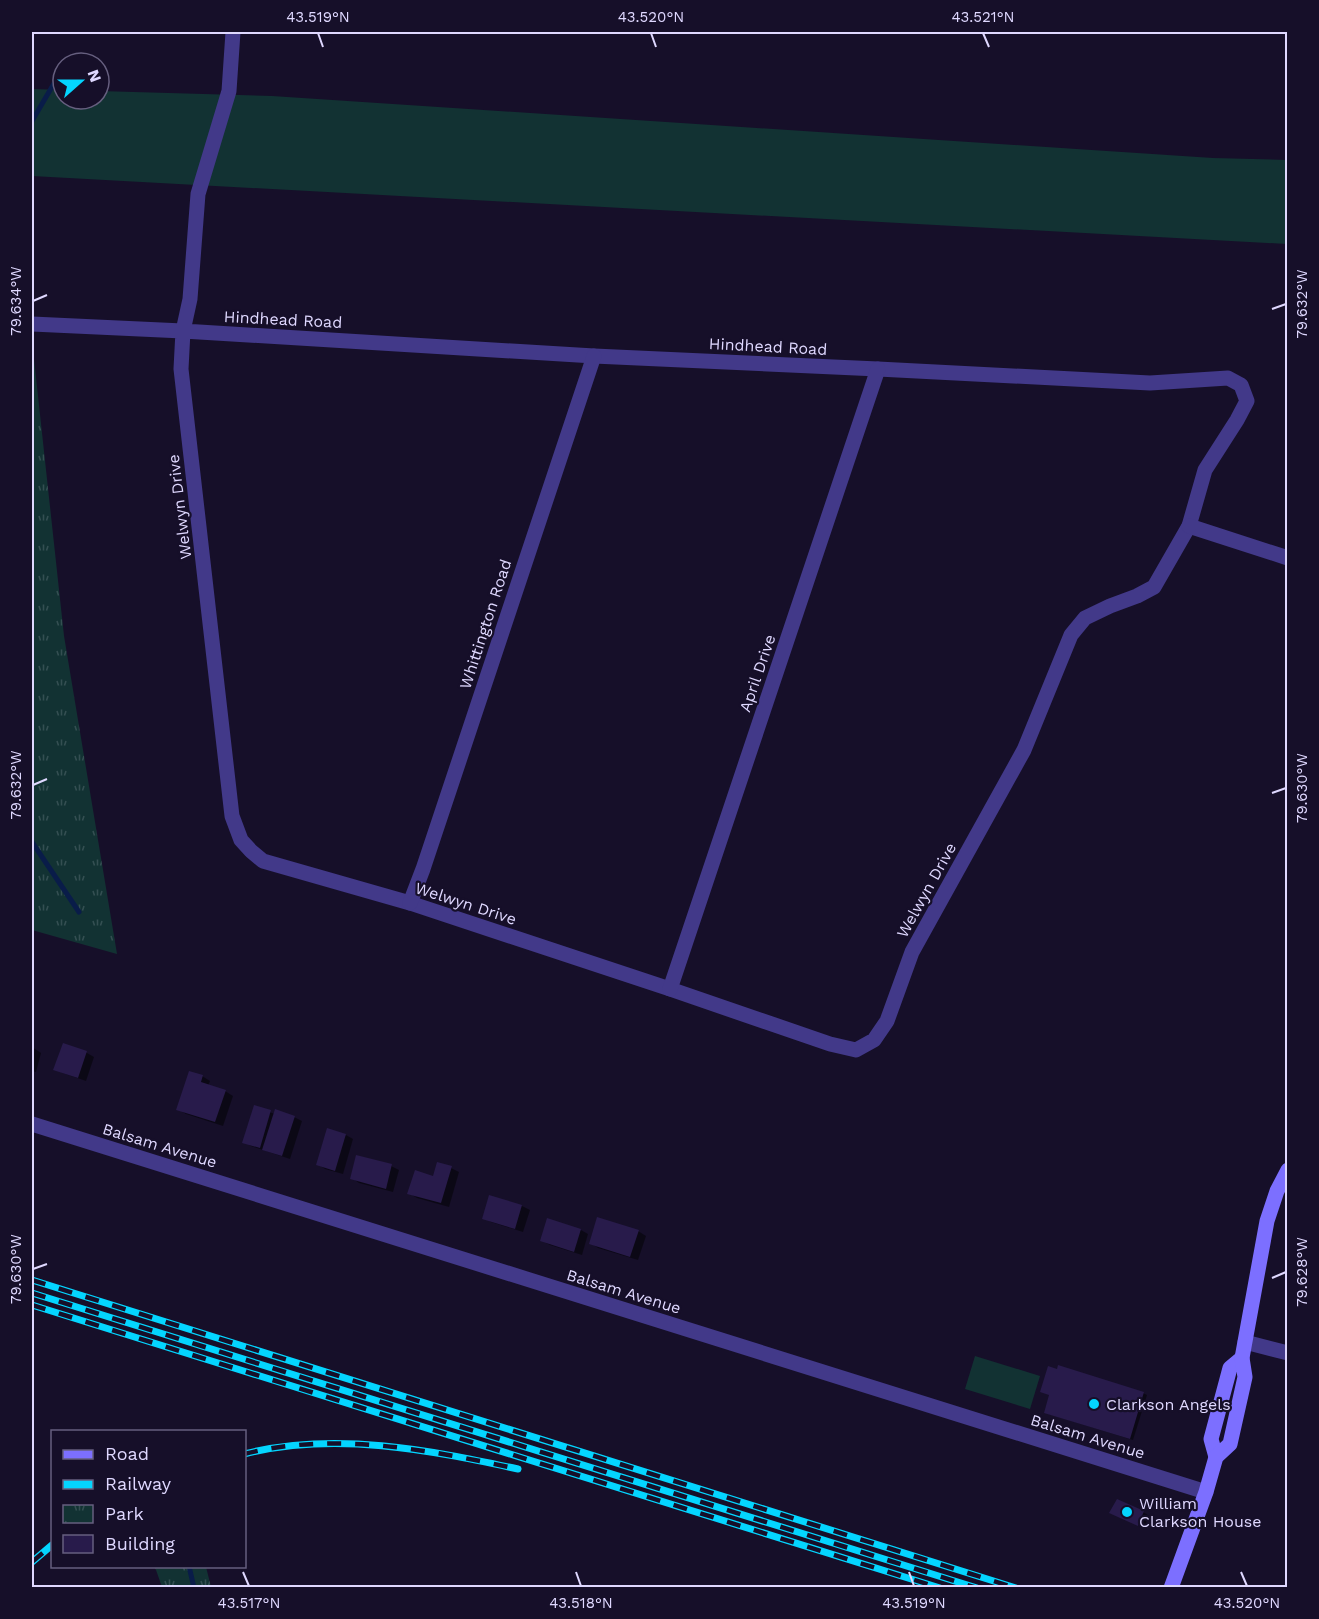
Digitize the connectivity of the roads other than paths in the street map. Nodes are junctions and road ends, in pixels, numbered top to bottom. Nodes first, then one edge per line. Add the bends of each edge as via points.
1 (233, 32) edge
2 (32, 324) edge
3 (183, 332) junction
4 (594, 356) junction
5 (878, 369) junction
6 (1189, 526) junction
7 (1287, 558) edge
8 (410, 903) junction
9 (670, 989) junction
10 (32, 1124) edge
11 (1287, 1170) edge
12 (1245, 1342) junction
13 (1287, 1353) edge
14 (1206, 1492) junction
15 (1171, 1587) edge

1 - 3 street, Welwyn Drive via 229,91 198,194 190,299
2 - 3 street, Hindhead Road
3 - 4 street, Hindhead Road
3 - 8 street, Welwyn Drive via 181,369 232,816 241,840 263,861
4 - 5 street, Hindhead Road
4 - 8 street, Whittington Road
5 - 6 street, Hindhead Road via 1150,383 1228,378 1241,385 1246,401 1205,470
5 - 9 street, April Drive
6 - 7 street
6 - 9 street, Welwyn Drive via 1154,587 1085,618 1071,635 1024,750 912,952 887,1021 873,1040 856,1050 830,1044
8 - 9 street, Welwyn Drive
10 - 14 street, Balsam Avenue
11 - 12 street via 1267,1221
12 - 13 street
12 - 14 street via 1242,1358 1230,1368 1211,1439 1216,1457
14 - 15 street

